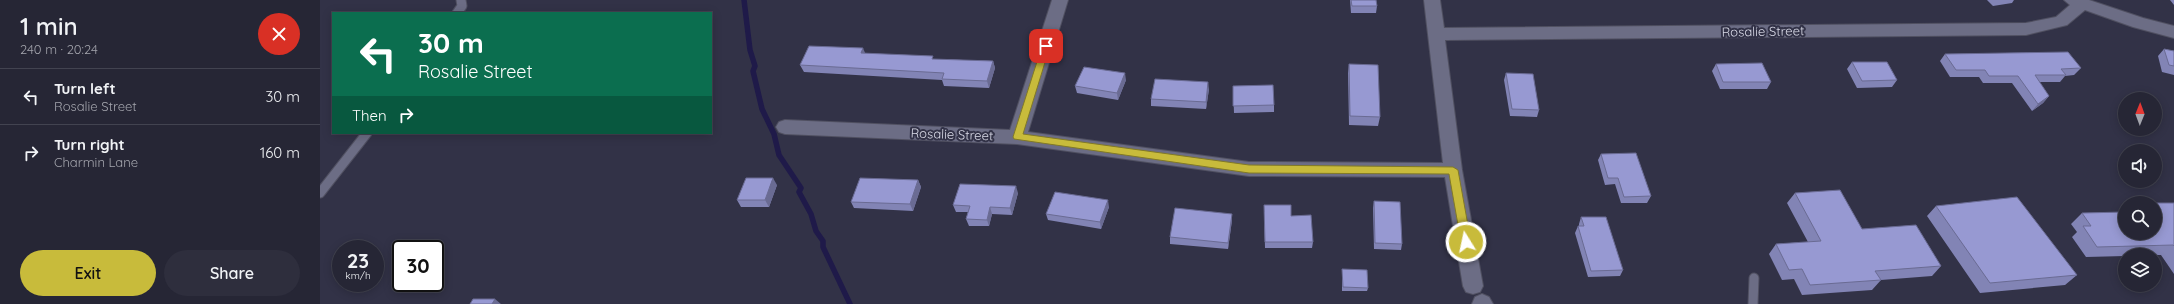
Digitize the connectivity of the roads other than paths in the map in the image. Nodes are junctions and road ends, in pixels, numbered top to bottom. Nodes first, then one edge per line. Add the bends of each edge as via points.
1 (461, 0) edge
2 (1060, 0) edge
3 (1432, 0) edge
4 (2077, 2) edge
5 (458, 12) edge
6 (2174, 32) edge
7 (1437, 34) junction
8 (785, 127) dead end
9 (366, 134) edge
10 (1017, 137) junction
11 (1453, 170) junction
12 (320, 193) edge
13 (1754, 278) dead end
14 (1479, 298) edge
15 (1753, 304) edge

1 - 5 lane via 462,6
2 - 10 street
3 - 7 street
4 - 6 street
4 - 7 street, Rosalie Street via 2061,22 2026,29
7 - 11 street
8 - 10 street, Rosalie Street
9 - 12 lane
10 - 11 street, Rosalie Street via 1249,169
11 - 14 street
13 - 15 lane

